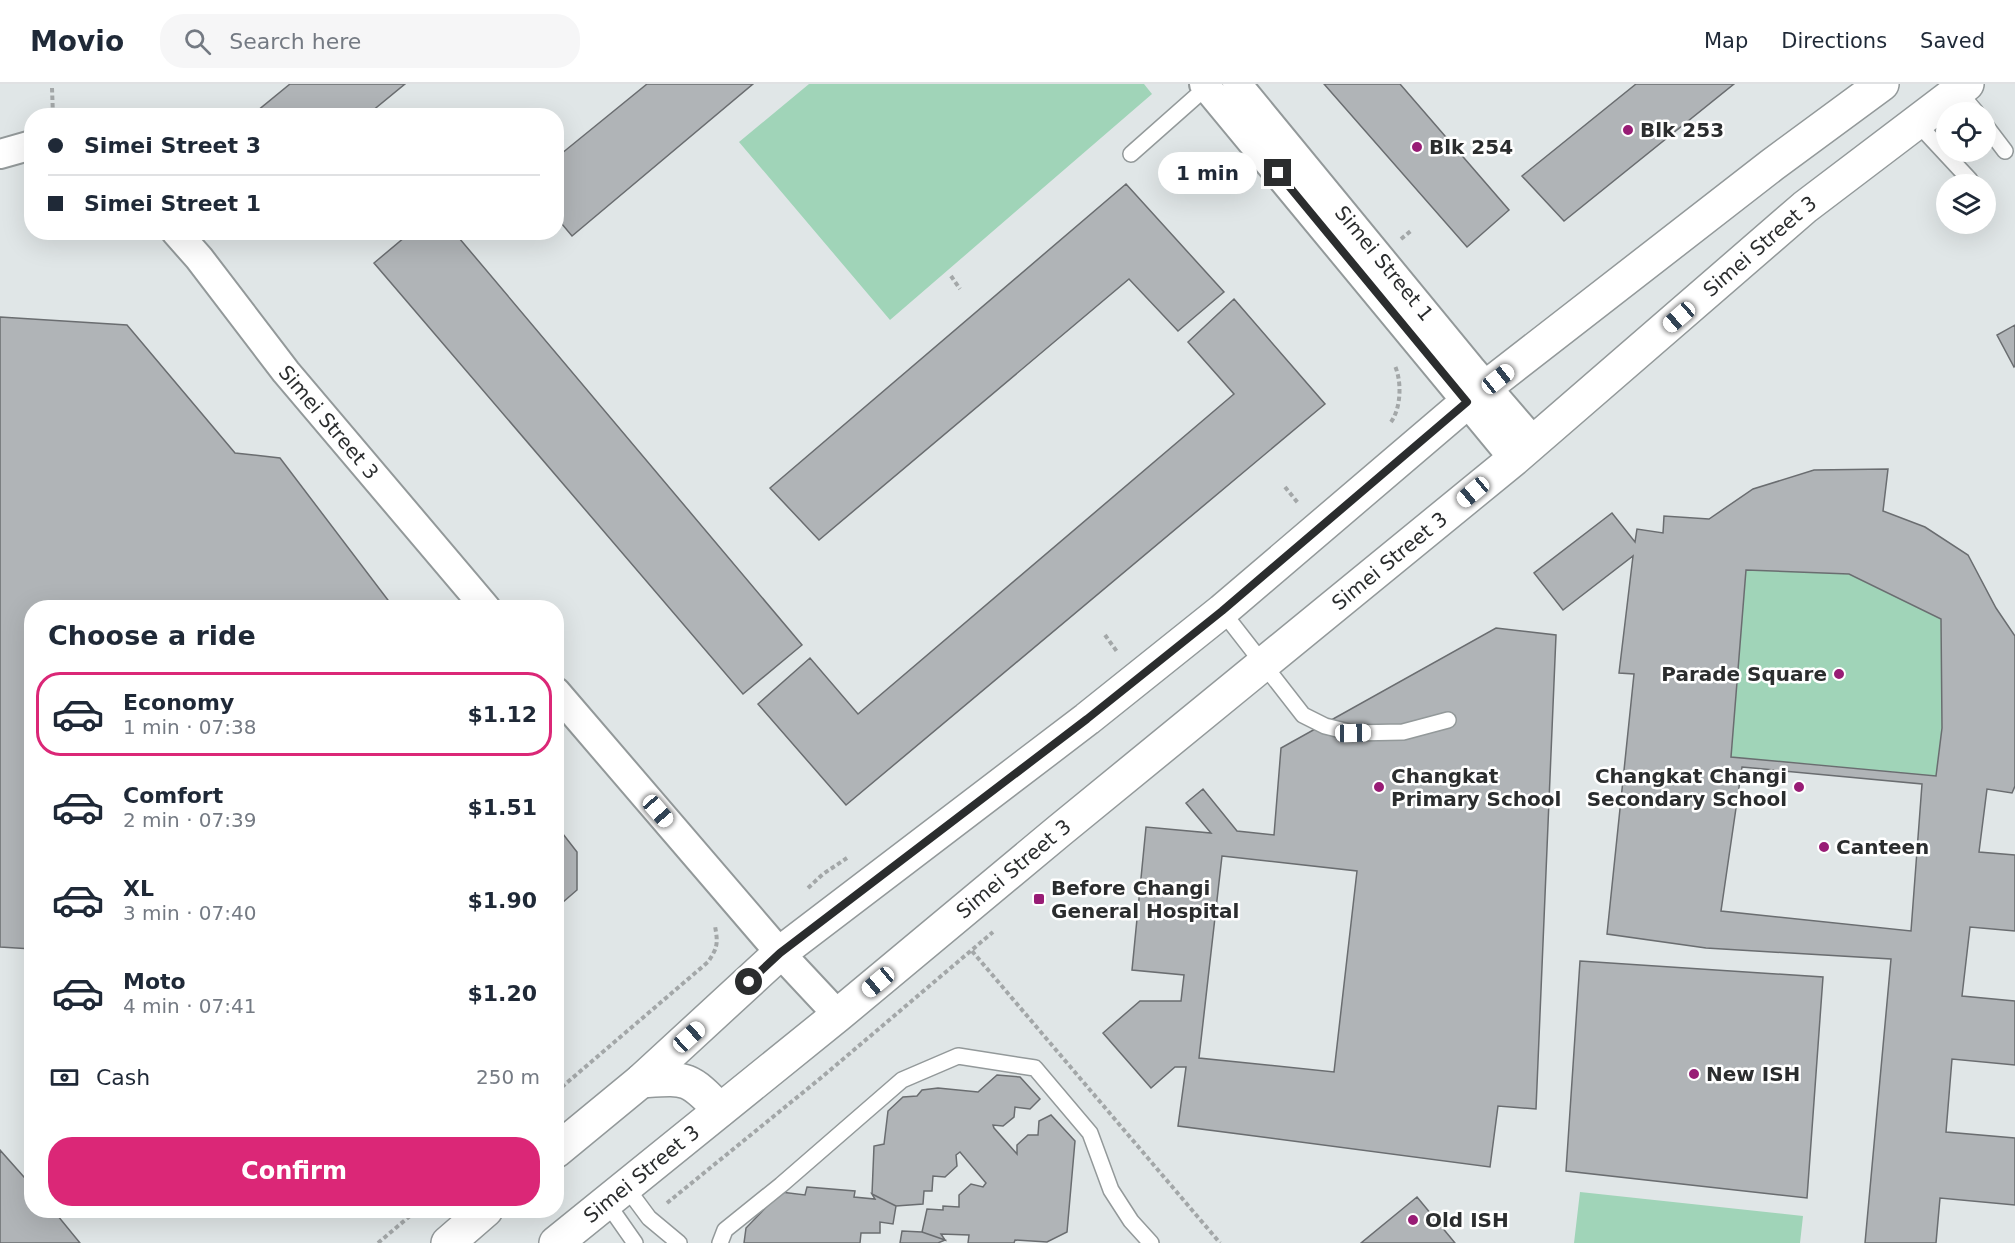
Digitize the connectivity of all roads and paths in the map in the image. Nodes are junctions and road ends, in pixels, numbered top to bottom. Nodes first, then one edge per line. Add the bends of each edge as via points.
1 (1237, 84) edge
2 (1882, 84) edge
3 (1207, 85) edge
4 (52, 88) dead end
5 (1967, 96) edge
6 (52, 108) edge
7 (1916, 122) junction
8 (1996, 139) edge
9 (24, 147) edge
10 (2005, 151) dead end
11 (0, 154) edge
12 (1131, 154) dead end
13 (1964, 174) edge
14 (1412, 230) dead end
15 (1404, 237) dead end
16 (183, 240) edge
17 (951, 276) dead end
18 (960, 289) dead end
19 (1477, 395) junction
20 (1397, 412) dead end
21 (1388, 425) dead end
22 (1524, 450) junction
23 (1285, 488) dead end
24 (1307, 496) dead end
25 (479, 600) edge
26 (1222, 611) junction
27 (1104, 635) dead end
28 (1127, 645) dead end
29 (1118, 653) junction
30 (1109, 659) dead end
31 (1263, 665) junction
32 (564, 701) edge
33 (1448, 720) dead end
34 (852, 854) dead end
35 (805, 890) dead end
36 (996, 929) dead end
37 (972, 951) junction
38 (780, 953) junction
39 (708, 962) dead end
40 (838, 1015) junction
41 (641, 1081) junction
42 (564, 1085) edge
43 (720, 1110) junction
44 (564, 1144) edge
45 (617, 1195) junction
46 (408, 1218) edge
47 (477, 1218) edge
48 (649, 1218) junction
49 (378, 1243) edge
50 (448, 1243) edge
51 (556, 1243) edge
52 (635, 1243) edge
53 (679, 1243) edge
54 (720, 1243) edge
55 (1151, 1243) edge
56 (1220, 1243) edge

1 - 19 street, Simei Street 1 via 1471,369
2 - 19 main road
3 - 12 lane, Simei Street 1
3 - 19 street, Simei Street 1
4 - 6 path
5 - 7 main road, Simei Street 3
7 - 13 lane
7 - 22 main road, Simei Street 3 via 1805,207
8 - 10 lane
9 - 11 street
14 - 15 path
16 - 25 street, Simei Street 3 via 286,372
17 - 18 path
19 - 22 street, Simei Street 1
19 - 26 main road
20 - 21 path
22 - 31 main road, Simei Street 3
23 - 24 path via 1298,504
26 - 31 lane
26 - 38 main road
27 - 29 path
28 - 29 path
29 - 30 path
31 - 33 lane via 1303,715 1325,726 1353,733 1403,732
31 - 40 main road, Simei Street 3
32 - 38 street
34 - 35 path
36 - 37 path
37 - 48 path
37 - 56 path
38 - 40 street
38 - 41 main road
39 - 42 path
40 - 43 main road, Simei Street 3
41 - 43 main road via 690,1082
41 - 44 main road
43 - 45 main road, Simei Street 3
45 - 48 lane
45 - 51 main road, Simei Street 3
45 - 52 lane
46 - 49 path
47 - 50 main road
48 - 53 lane
54 - 55 lane via 725,1230 902,1080 958,1056 1035,1068 1090,1133 1111,1190

